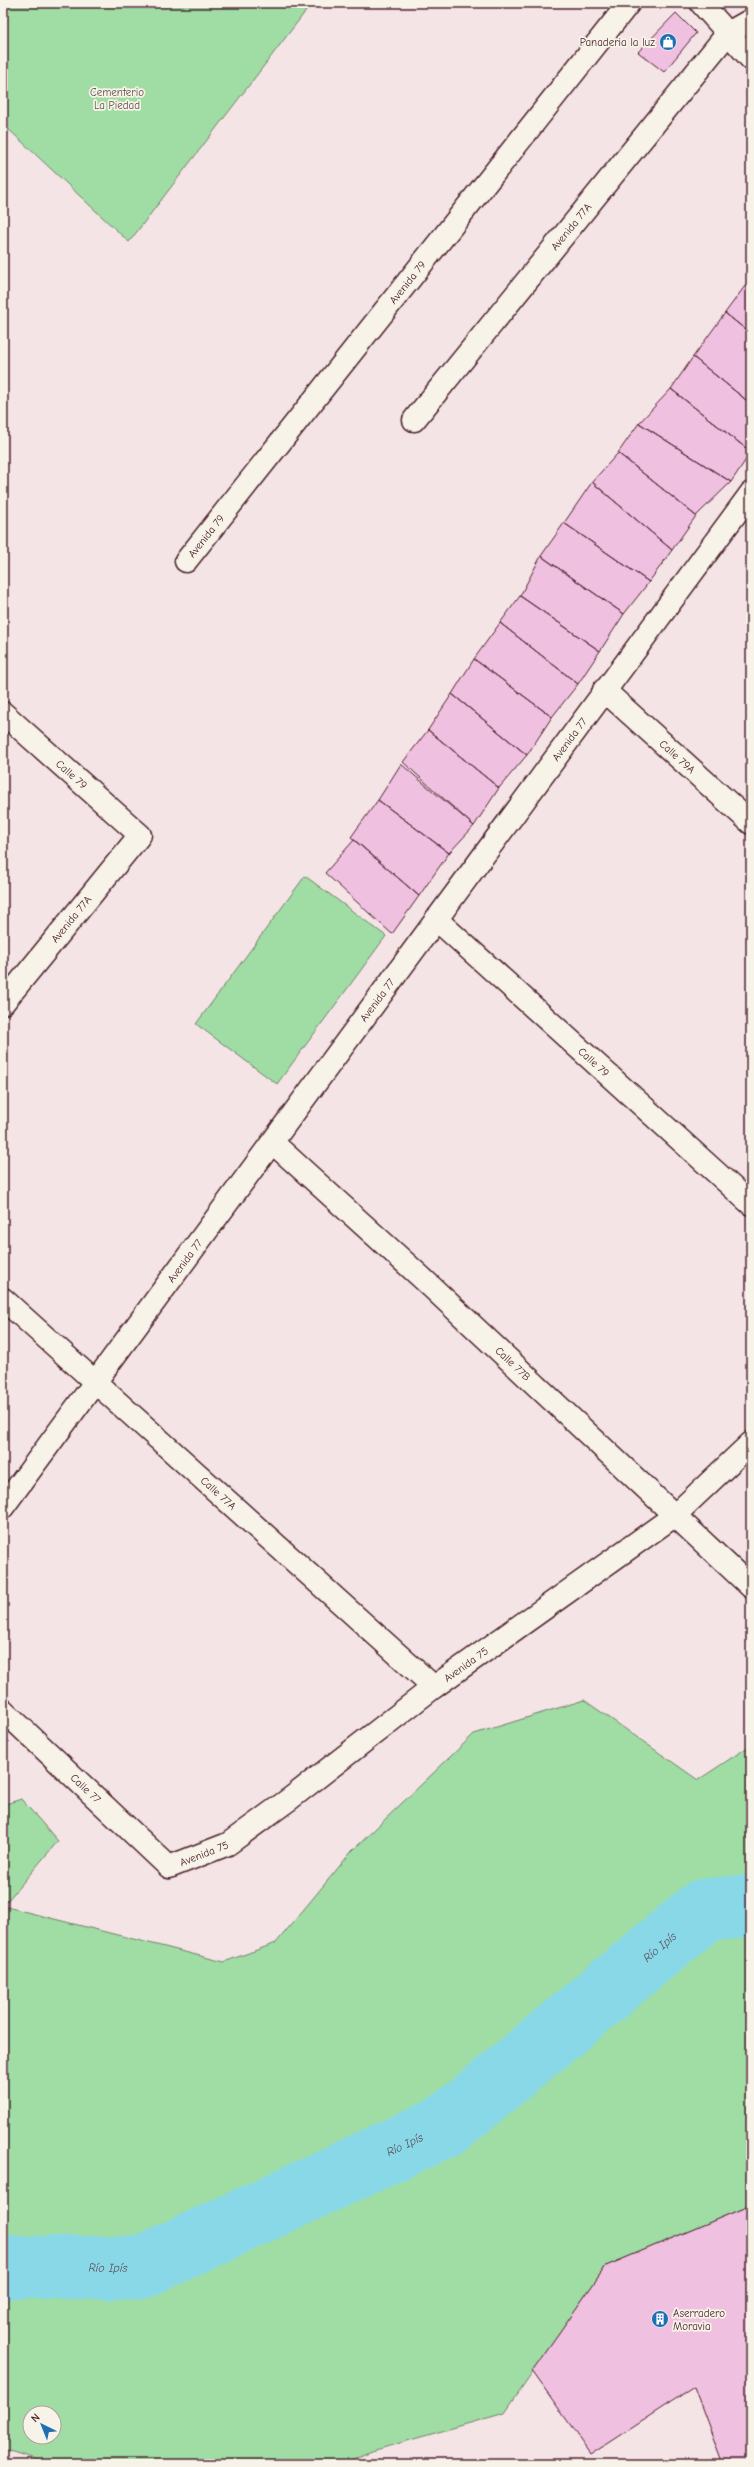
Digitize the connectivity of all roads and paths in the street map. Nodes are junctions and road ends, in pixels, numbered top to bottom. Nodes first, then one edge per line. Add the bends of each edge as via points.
1 (629, 3) edge
2 (701, 3) edge
3 (751, 20) edge
4 (728, 33) junction
5 (751, 59) edge
6 (414, 420) dead end
7 (751, 493) edge
8 (186, 561) dead end
9 (604, 690) junction
10 (3, 713) edge
11 (751, 823) edge
12 (140, 835) joint
13 (436, 919) junction
14 (3, 1004) edge
15 (273, 1143) junction
16 (751, 1204) edge
17 (3, 1299) edge
18 (94, 1382) junction
19 (751, 1443) edge
20 (3, 1507) edge
21 (674, 1516) junction
22 (751, 1587) edge
23 (434, 1687) junction
24 (3, 1710) edge
25 (169, 1868) joint

1 - 8 street, Avenida 79
2 - 4 street
3 - 4 street
4 - 5 street
4 - 6 street, Avenida 77A
7 - 9 street, Avenida 77
9 - 11 street, Calle 79A
9 - 13 street, Avenida 77
10 - 12 street, Calle 79
12 - 14 street, Avenida 77A
13 - 15 street, Avenida 77
13 - 16 street, Calle 79
15 - 18 street, Avenida 77
15 - 21 street, Calle 77B via 422,1278
17 - 18 street, Calle 77A
18 - 20 street, Avenida 77
18 - 23 street, Calle 77A
19 - 21 street, Avenida 75
21 - 22 street, Calle 77B
21 - 23 street, Avenida 75
23 - 25 street, Avenida 75 via 228,1844
24 - 25 street, Calle 77

